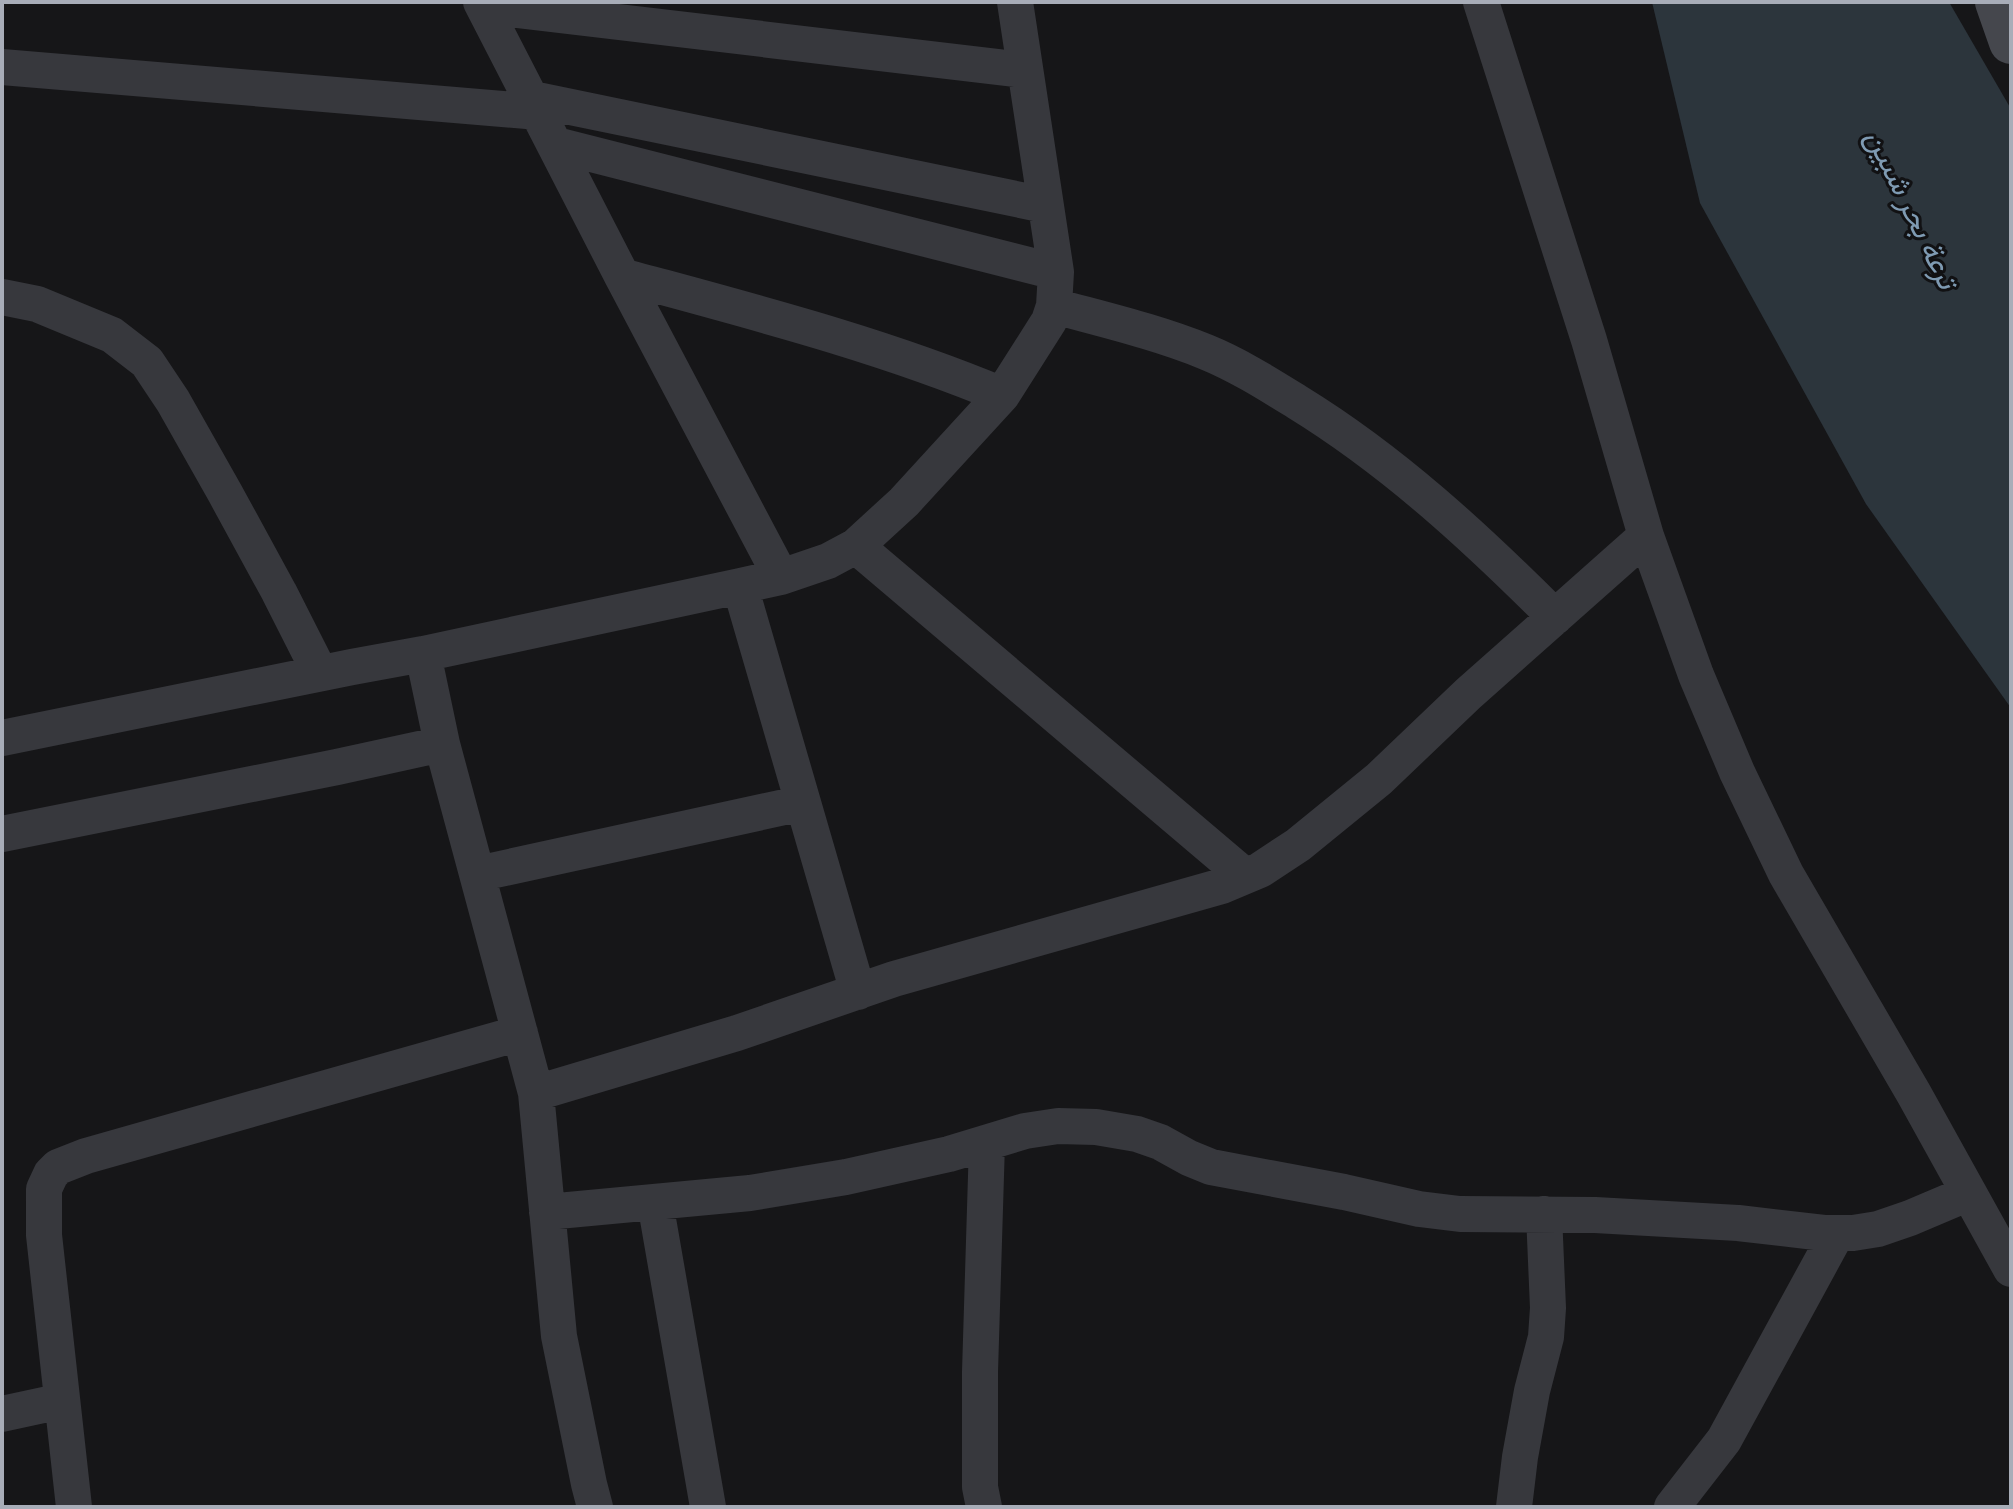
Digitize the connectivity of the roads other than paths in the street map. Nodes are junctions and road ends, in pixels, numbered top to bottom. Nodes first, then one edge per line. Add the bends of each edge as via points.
1 (1015, 2) edge
2 (1481, 2) edge
3 (1997, 2) edge
4 (482, 4) edge
5 (2011, 42) edge
6 (2, 67) edge
7 (1024, 70) junction
8 (535, 105) junction
9 (556, 145) junction
10 (1045, 205) junction
11 (622, 276) junction
12 (1055, 289) junction
13 (2, 297) edge
14 (1002, 395) junction
15 (1646, 536) junction
16 (856, 546) junction
17 (781, 577) junction
18 (740, 586) junction
19 (1555, 617) junction
20 (423, 654) junction
21 (320, 673) junction
22 (2, 738) edge
23 (442, 744) junction
24 (803, 803) junction
25 (2, 834) edge
26 (477, 874) junction
27 (1245, 876) junction
28 (858, 992) junction
29 (520, 1033) junction
30 (536, 1093) junction
31 (987, 1143) junction
32 (1969, 1193) junction
33 (655, 1202) junction
34 (547, 1212) junction
35 (1544, 1214) junction
36 (1837, 1233) junction
37 (2011, 1269) edge
38 (62, 1401) junction
39 (2, 1414) edge
40 (74, 1507) edge
41 (595, 1507) edge
42 (708, 1507) edge
43 (984, 1507) edge
44 (1514, 1507) edge
45 (1672, 1507) edge

1 - 7 street
2 - 15 street
3 - 5 main road
4 - 7 street
4 - 8 street
6 - 8 street
7 - 10 street
8 - 9 street
8 - 10 street
9 - 11 street
9 - 12 street
10 - 12 street
11 - 14 street via 848,339
11 - 17 street
12 - 14 street via 1049,321
12 - 19 street via 1144,331 1207,353 1339,427 1485,547
13 - 21 street via 37,304 112,335 147,362 225,493
14 - 16 street
15 - 19 street
15 - 32 street via 1696,675 1779,861
16 - 17 street
16 - 27 street
17 - 18 street
18 - 20 street
18 - 24 street
19 - 27 street via 1368,789 1298,845
20 - 21 street
20 - 23 street
21 - 22 street
23 - 25 street
23 - 26 street
24 - 26 street
24 - 28 street
26 - 29 street
27 - 28 street
28 - 30 street
29 - 30 street
29 - 38 street via 58,1167 44,1189 44,1235
30 - 34 street
31 - 33 street via 846,1177
31 - 35 street via 1058,1126 1096,1127 1160,1142 1211,1167 1419,1209
31 - 43 street via 980,1372
32 - 36 street via 1878,1229
32 - 37 street
33 - 34 street
33 - 42 street
34 - 41 street via 559,1336
35 - 36 street
35 - 44 street via 1546,1337
36 - 45 street via 1724,1440
38 - 39 street
38 - 40 street

